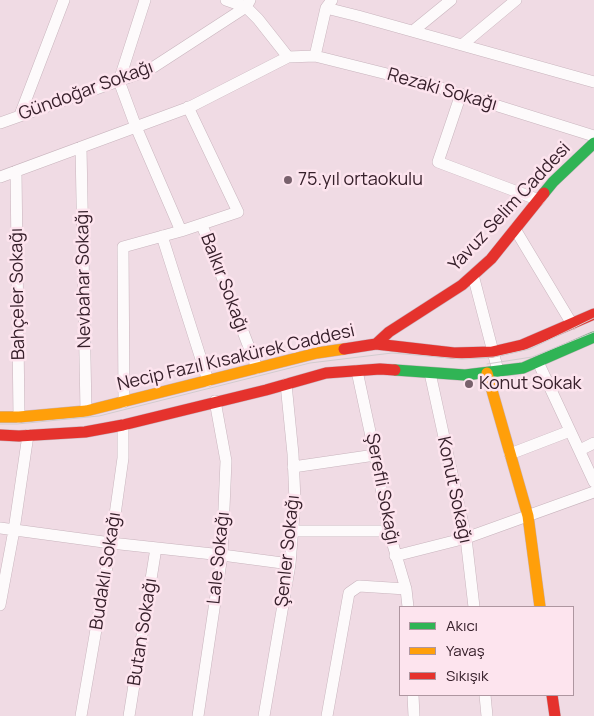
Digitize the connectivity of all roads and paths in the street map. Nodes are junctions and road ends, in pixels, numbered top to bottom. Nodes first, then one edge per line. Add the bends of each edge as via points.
1 (64, 0) edge
2 (145, 0) edge
3 (226, 0) edge
4 (451, 0) edge
5 (516, 0) edge
6 (329, 2) edge
7 (248, 4) edge
8 (413, 31) junction
9 (462, 45) junction
10 (315, 56) junction
11 (288, 57) junction
12 (119, 81) junction
13 (594, 82) edge
14 (461, 94) junction
15 (188, 108) junction
16 (20, 116) junction
17 (0, 123) edge
18 (136, 127) junction
19 (594, 136) edge
20 (81, 147) junction
21 (592, 150) edge
22 (16, 171) junction
23 (0, 177) edge
24 (538, 200) junction
25 (202, 225) junction
26 (516, 229) junction
27 (181, 232) junction
28 (162, 236) junction
29 (473, 276) junction
30 (594, 314) edge
31 (572, 324) junction
32 (594, 337) edge
33 (376, 344) junction
34 (492, 352) junction
35 (538, 362) junction
36 (257, 368) junction
37 (357, 371) junction
38 (492, 372) junction
39 (430, 373) junction
40 (208, 380) junction
41 (286, 384) junction
42 (215, 401) junction
43 (124, 402) junction
44 (86, 411) junction
45 (0, 417) edge
46 (19, 417) junction
47 (122, 425) junction
48 (570, 431) junction
49 (0, 435) edge
50 (28, 435) junction
51 (594, 443) edge
52 (580, 450) junction
53 (510, 454) junction
54 (376, 455) junction
55 (293, 467) junction
56 (594, 482) edge
57 (594, 492) edge
58 (528, 516) junction
59 (0, 528) edge
60 (14, 530) junction
61 (389, 530) junction
62 (293, 531) junction
63 (466, 538) junction
64 (111, 543) junction
65 (156, 548) junction
66 (222, 554) junction
67 (395, 556) junction
68 (290, 564) junction
69 (406, 589) junction
70 (0, 605) edge
71 (408, 606) edge
72 (474, 606) edge
73 (540, 606) edge
74 (413, 696) edge
75 (485, 696) edge
76 (552, 696) edge
77 (81, 716) edge
78 (129, 716) edge
79 (198, 716) edge
80 (264, 716) edge
81 (327, 716) edge
82 (414, 716) edge
83 (487, 716) edge
84 (555, 716) edge

1 - 16 street
2 - 12 street
3 - 7 street
4 - 8 street
5 - 9 street
6 - 8 street
6 - 10 street
7 - 11 street
7 - 12 street, Gündoğar Sokağı via 149,70
8 - 9 street
9 - 13 street
10 - 11 street, Rezaki Sokağı
10 - 14 street, Rezaki Sokağı
11 - 15 street, Rezaki Sokağı
12 - 16 street, Gündoğar Sokağı
12 - 18 street
14 - 19 street, Rezaki Sokağı
14 - 24 street via 438,162
15 - 18 street, Rezaki Sokağı
15 - 25 street via 238,212
16 - 17 street, Gündoğar Sokağı
18 - 20 street, Rezaki Sokağı
18 - 27 street
20 - 22 street, Rezaki Sokağı
20 - 44 street, Nevbahar Sokağı
21 - 24 main road, Yavuz Selim Caddesi via 553,182
22 - 23 street, Rezaki Sokağı
22 - 46 street, Bahçeler Sokağı
24 - 26 main road, Yavuz Selim Caddesi
25 - 27 street
25 - 36 street, Balkır Sokağı
26 - 29 main road, Yavuz Selim Caddesi
26 - 31 street
27 - 28 street
28 - 40 street
28 - 43 street via 123,247
29 - 33 main road, Yavuz Selim Caddesi
29 - 34 street
30 - 31 main road, Necip Fazıl Kısakürek Caddesi
31 - 34 main road, Necip Fazıl Kısakürek Caddesi
32 - 35 main road, Necip Fazıl Kısakürek Caddesi
33 - 34 main road, Necip Fazıl Kısakürek Caddesi via 454,353
33 - 36 main road, Necip Fazıl Kısakürek Caddesi via 317,353
34 - 38 street
35 - 38 main road, Necip Fazıl Kısakürek Caddesi via 523,368
35 - 48 street
36 - 40 main road, Necip Fazıl Kısakürek Caddesi
37 - 39 main road, Necip Fazıl Kısakürek Caddesi via 380,369
37 - 41 main road, Necip Fazıl Kısakürek Caddesi via 326,373
37 - 54 street, Şerefli Sokağı
38 - 39 main road, Necip Fazıl Kısakürek Caddesi via 465,375
38 - 53 main road
39 - 63 street, Konut Sokağı
40 - 43 main road, Necip Fazıl Kısakürek Caddesi
41 - 42 main road, Necip Fazıl Kısakürek Caddesi
41 - 55 street, Şenler Sokağı
42 - 47 main road, Necip Fazıl Kısakürek Caddesi
42 - 66 street, Lale Sokağı via 226,460
43 - 44 main road, Necip Fazıl Kısakürek Caddesi
44 - 46 main road, Necip Fazıl Kısakürek Caddesi
45 - 46 main road, Necip Fazıl Kısakürek Caddesi
47 - 50 main road, Necip Fazıl Kısakürek Caddesi via 85,432
47 - 64 street, Budaklı Sokağı via 123,458
48 - 52 street
48 - 53 street
49 - 50 main road, Necip Fazıl Kısakürek Caddesi
50 - 60 street
51 - 52 street
52 - 56 street
53 - 58 main road
54 - 55 street
54 - 61 street, Şerefli Sokağı
55 - 62 street, Şenler Sokağı
57 - 58 street
58 - 63 street
58 - 73 main road
59 - 60 street
60 - 64 street
60 - 70 street
61 - 62 street
61 - 67 street, Şerefli Sokağı
62 - 68 street, Şenler Sokağı
63 - 67 street
63 - 72 street, Konut Sokağı
64 - 65 street
64 - 77 street, Budaklı Sokağı
65 - 66 street
65 - 78 street, Butan Sokağı
66 - 68 street
66 - 79 street, Lale Sokağı
67 - 69 street, Şerefli Sokağı
68 - 80 street, Şenler Sokağı
69 - 71 street, Şerefli Sokağı
69 - 81 street via 359,586 350,593
74 - 82 street
75 - 83 street
76 - 84 main road

